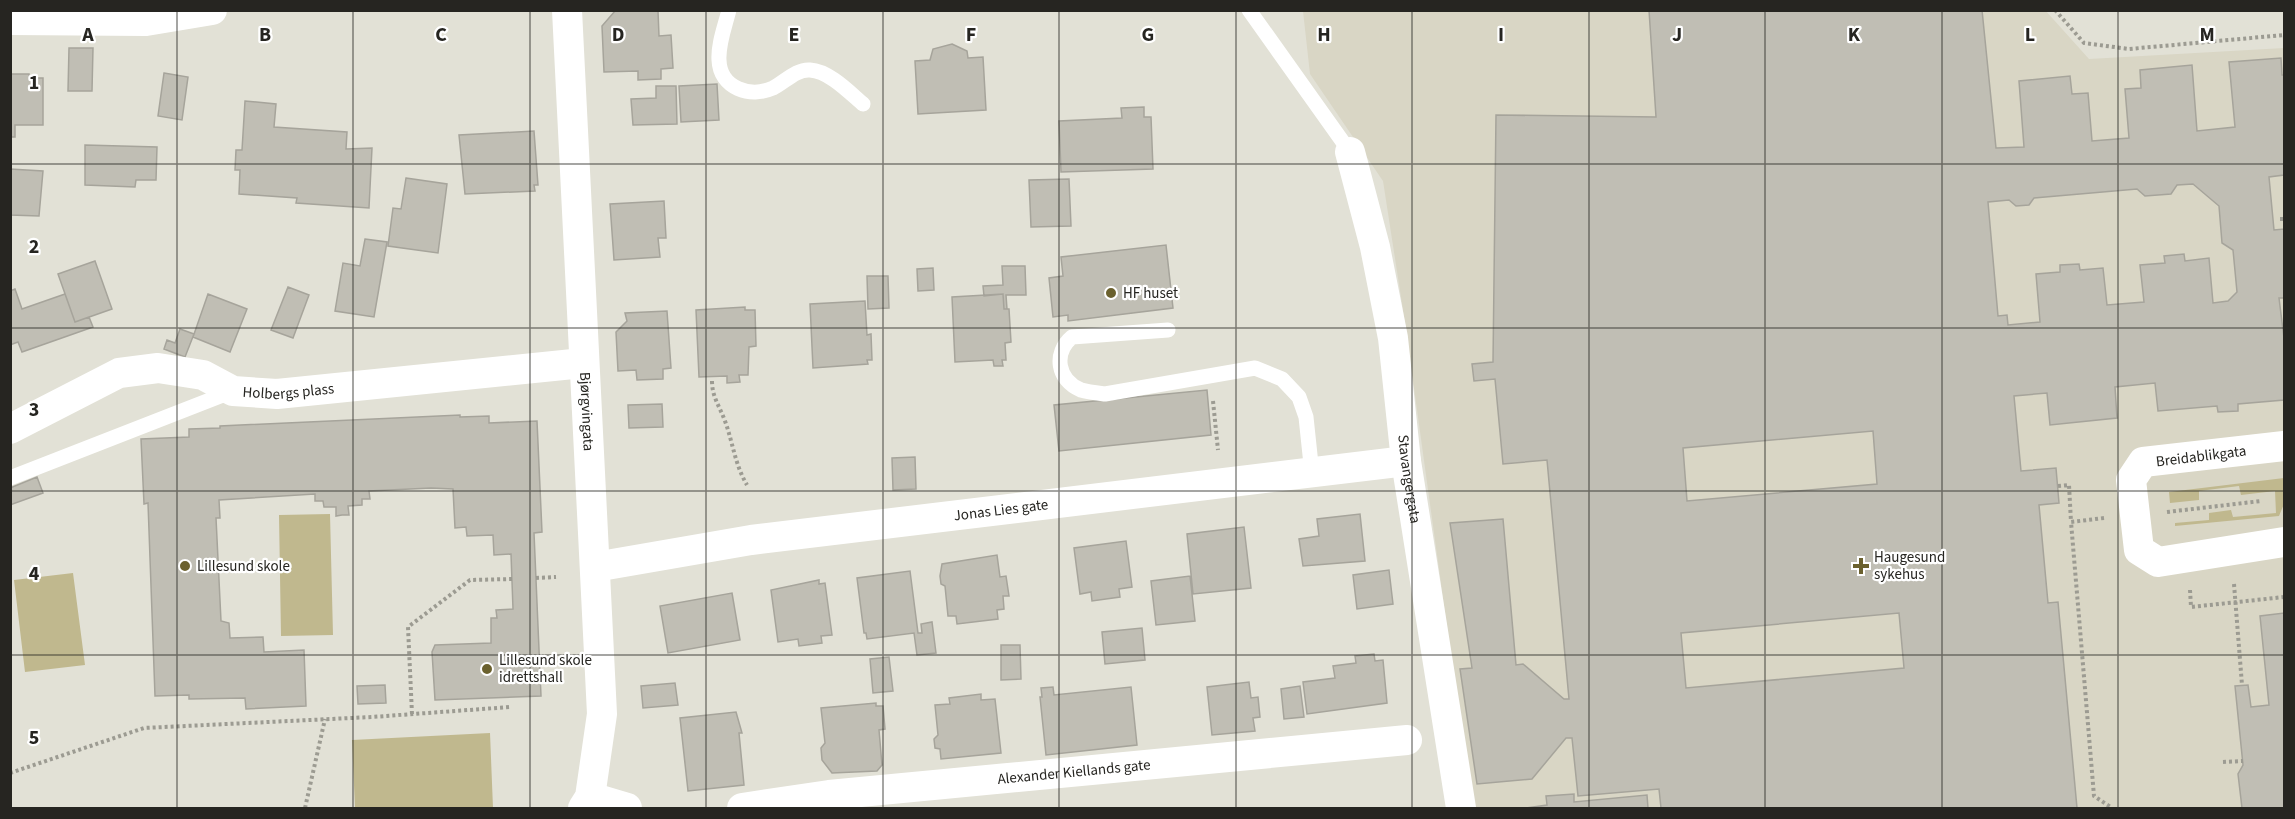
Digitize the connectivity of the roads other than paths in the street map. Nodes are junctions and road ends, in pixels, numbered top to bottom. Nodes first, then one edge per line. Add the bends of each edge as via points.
1 (212, 10) edge
2 (567, 10) edge
3 (729, 10) edge
4 (1249, 10) edge
5 (10, 20) edge
6 (863, 104) dead end
7 (1350, 152) joint
8 (1168, 330) dead end
9 (583, 363) junction
10 (233, 391) junction
11 (10, 429) edge
12 (2284, 446) edge
13 (1406, 461) junction
14 (1311, 474) junction
15 (10, 478) edge
16 (2284, 542) edge
17 (595, 567) junction
18 (1407, 740) dead end
19 (586, 803) edge
20 (627, 808) edge
21 (742, 808) edge
22 (1461, 808) edge

1 - 5 street via 146,21
2 - 9 street, Bjørgvingata
3 - 6 lane via 719,62 730,84 742,92 759,93 800,70 811,70 841,85
4 - 7 lane
7 - 13 street, Stavangergata via 1393,338
8 - 14 lane via 1072,337 1062,345 1058,360 1065,376 1080,389 1105,394 1255,368 1282,379 1299,397 1306,417
9 - 10 street, Holbergs plass via 277,393
9 - 17 street, Bjørgvingata
10 - 11 street, Holbergs plass via 203,375 158,368 119,373
10 - 15 lane
12 - 16 street, Breidablikgata via 2143,462 2131,480 2139,550 2158,562
13 - 14 street, Jonas Lies gate
13 - 22 street, Stavangergata
14 - 17 street, Jonas Lies gate via 751,540
17 - 19 street, Bjørgvingata via 602,714
18 - 21 street, Alexander Kiellands gate via 829,795
19 - 20 street

